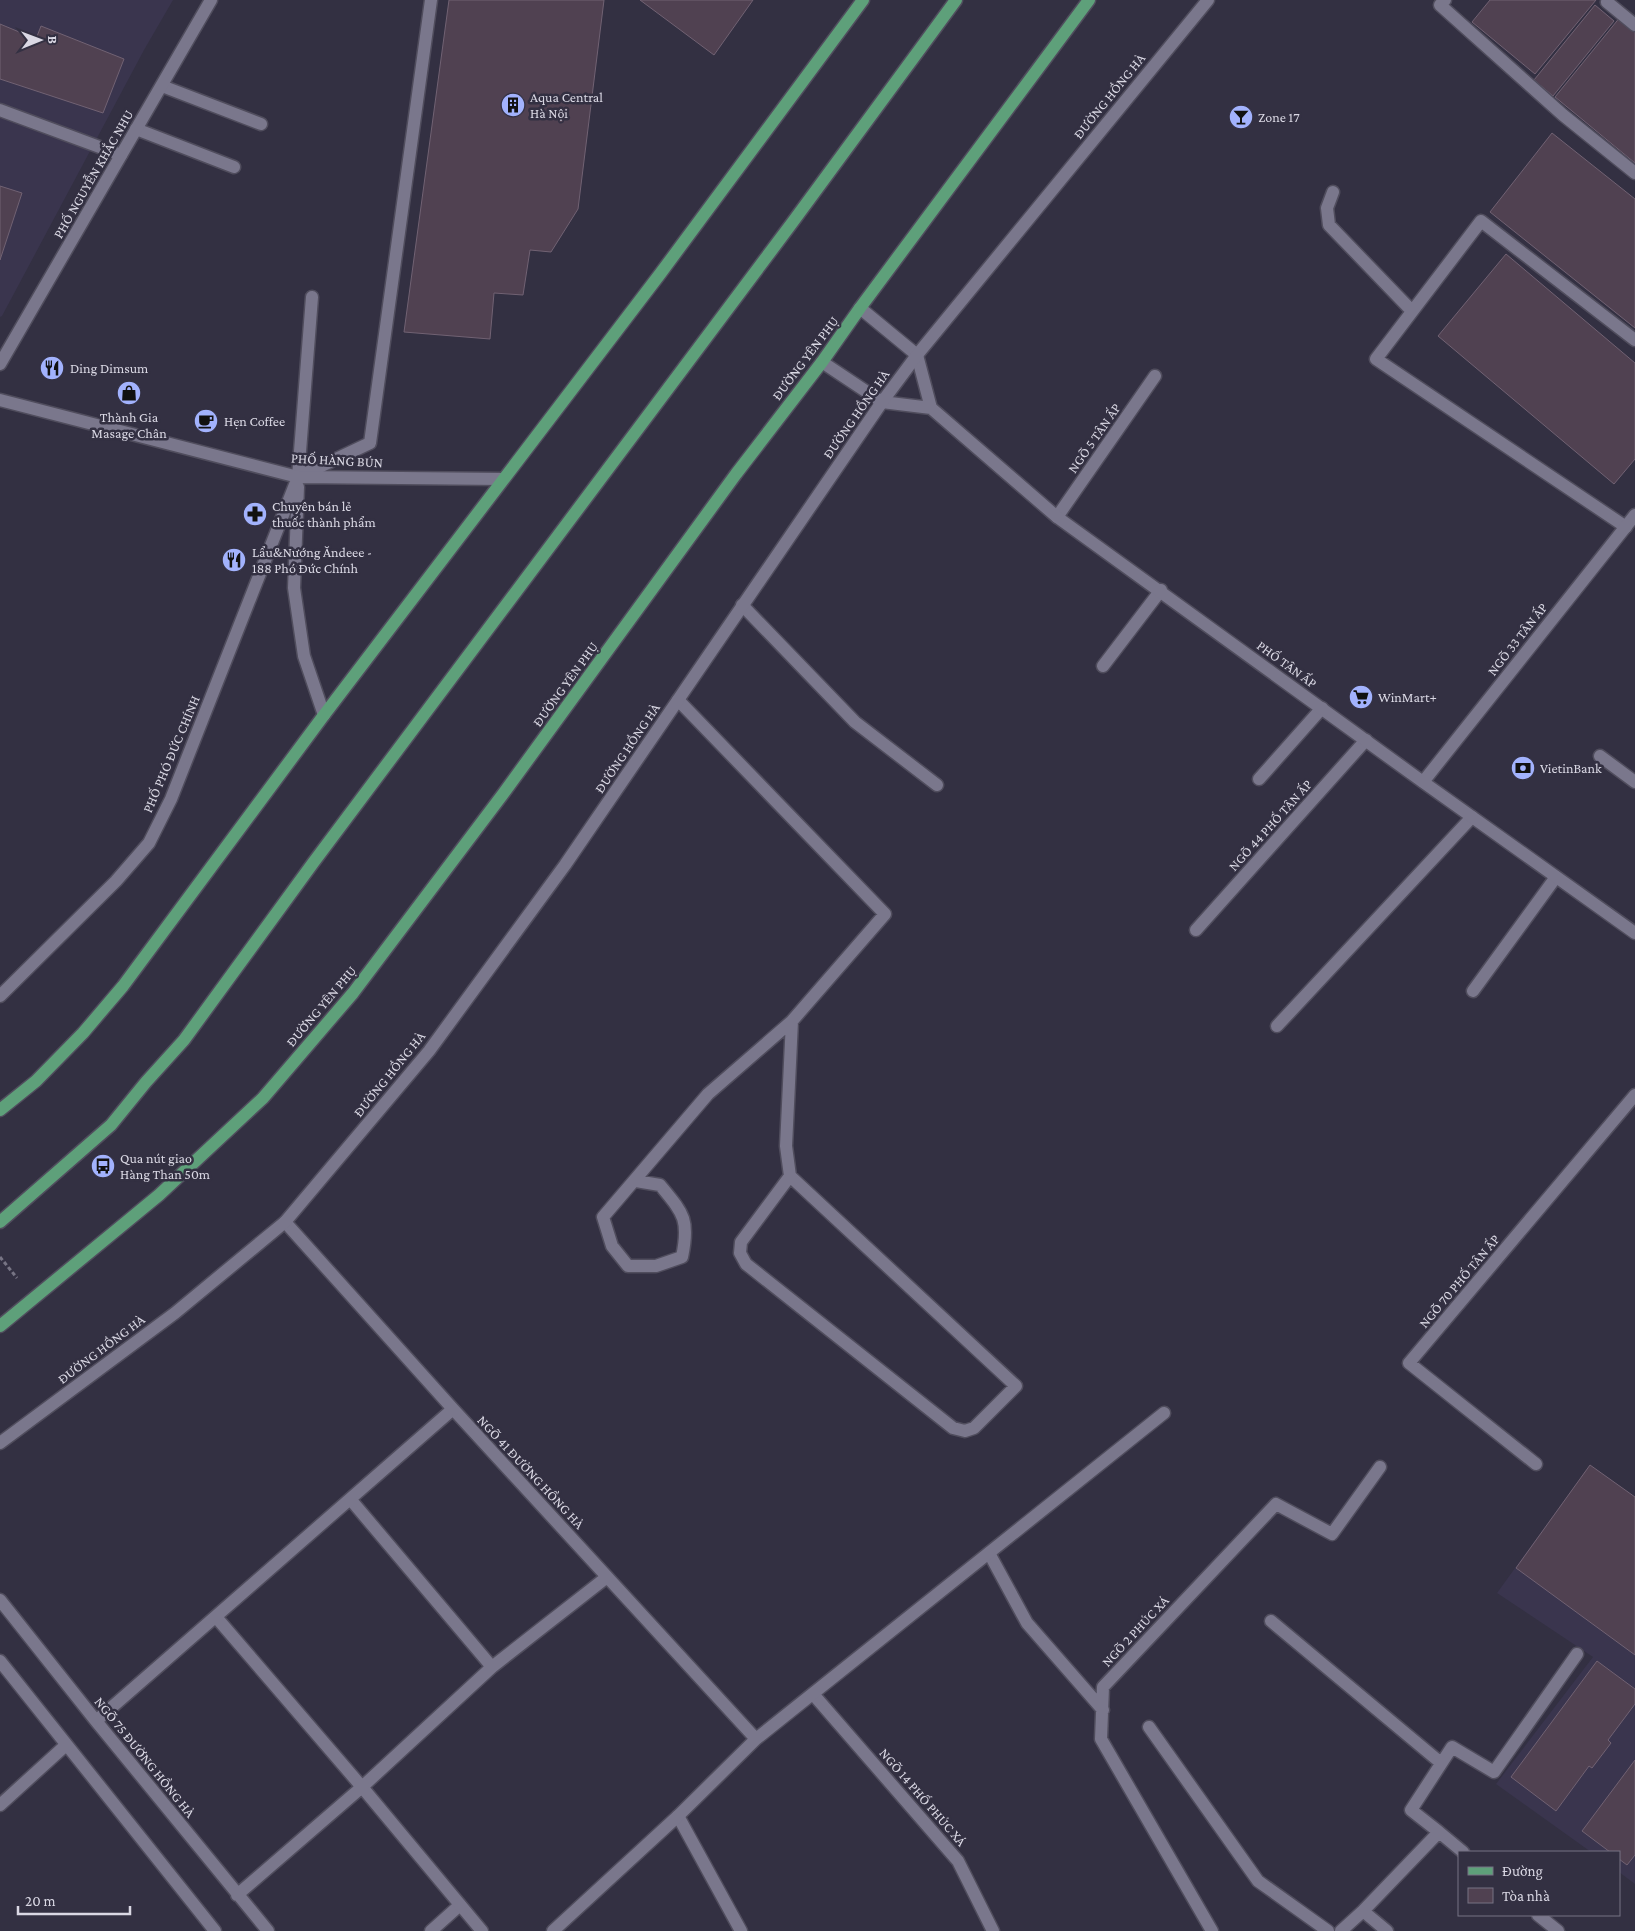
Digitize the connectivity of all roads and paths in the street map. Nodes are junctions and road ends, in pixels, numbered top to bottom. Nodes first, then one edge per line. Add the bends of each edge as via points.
1 (211, 0) edge
2 (431, 0) edge
3 (863, 0) edge
4 (956, 0) edge
5 (1089, 0) edge
6 (1208, 0) edge
7 (1444, 0) edge
8 (1608, 0) edge
9 (1635, 25) edge
10 (162, 86) junction
11 (0, 110) edge
12 (260, 124) dead end
13 (136, 129) junction
14 (121, 155) junction
15 (234, 167) dead end
16 (1635, 173) edge
17 (1333, 192) dead end
18 (312, 298) dead end
19 (860, 308) junction
20 (1412, 311) junction
21 (1635, 340) edge
22 (917, 355) junction
23 (822, 362) junction
24 (0, 364) edge
25 (1155, 376) dead end
26 (0, 400) edge
27 (882, 402) junction
28 (931, 408) junction
29 (298, 476) junction
30 (503, 479) junction
31 (1635, 515) edge
32 (1057, 517) junction
33 (1626, 527) junction
34 (1161, 590) junction
35 (742, 605) junction
36 (1103, 666) dead end
37 (678, 700) junction
38 (1322, 708) junction
39 (324, 715) junction
40 (1366, 740) junction
41 (1600, 756) dead end
42 (1259, 779) dead end
43 (1423, 782) junction
44 (1635, 782) edge
45 (937, 786) dead end
46 (1472, 817) junction
47 (1556, 877) junction
48 (1196, 930) dead end
49 (1635, 932) edge
50 (1473, 991) dead end
51 (0, 996) edge
52 (792, 1021) junction
53 (1277, 1026) dead end
54 (1635, 1095) edge
55 (0, 1110) edge
56 (790, 1176) junction
57 (636, 1181) junction
58 (0, 1222) edge
59 (285, 1222) junction
60 (0, 1326) edge
61 (454, 1409) junction
62 (1164, 1413) dead end
63 (0, 1443) edge
64 (1536, 1464) dead end
65 (1380, 1467) dead end
66 (351, 1500) junction
67 (989, 1553) junction
68 (607, 1577) junction
69 (0, 1600) edge
70 (216, 1617) junction
71 (1272, 1622) dead end
72 (1577, 1654) dead end
73 (0, 1661) edge
74 (492, 1667) junction
75 (813, 1694) junction
76 (1102, 1710) junction
77 (96, 1720) junction
78 (1149, 1727) dead end
79 (756, 1740) junction
80 (66, 1745) junction
81 (1441, 1763) junction
82 (362, 1787) junction
83 (0, 1805) edge
84 (678, 1816) junction
85 (1439, 1832) junction
86 (1462, 1851) edge
87 (237, 1894) junction
88 (460, 1905) junction
89 (1363, 1911) junction
90 (1539, 1916) edge
91 (215, 1931) edge
92 (268, 1931) edge
93 (431, 1931) edge
94 (482, 1931) edge
95 (553, 1931) edge
96 (741, 1931) edge
97 (993, 1931) edge
98 (1212, 1931) edge
99 (1328, 1931) edge
100 (1341, 1931) edge
101 (1386, 1931) edge
102 (1558, 1931) edge

1 - 10 street, PHỐ NGUYỄN KHẮC NHU
2 - 29 street via 370,443
3 - 30 main road
4 - 58 main road via 184,1040 111,1125
5 - 19 main road, ĐƯỜNG YÊN PHỤ
6 - 22 street, ĐƯỜNG HỒNG HÀ
7 - 16 street via 1440,5 1563,115
8 - 9 street
10 - 12 street
10 - 13 street, PHỐ NGUYỄN KHẮC NHU
11 - 14 street
13 - 14 street, PHỐ NGUYỄN KHẮC NHU
13 - 15 street
14 - 24 street, PHỐ NGUYỄN KHẮC NHU
17 - 20 street via 1327,208 1330,225
18 - 29 street
19 - 22 street
19 - 23 main road, ĐƯỜNG YÊN PHỤ
20 - 21 street via 1481,221
20 - 33 street via 1376,359
22 - 27 street, ĐƯỜNG HỒNG HÀ
22 - 28 street
23 - 27 street
23 - 60 main road, ĐƯỜNG YÊN PHỤ via 480,824 352,993 302,1053 263,1098 159,1195
25 - 32 street, NGÕ 5 TÂN ẤP
26 - 29 street, PHỐ HÀNG BÚN
27 - 28 street
27 - 35 street, ĐƯỜNG HỒNG HÀ
28 - 32 street, PHỐ TÂN ẤP
29 - 30 street, PHỐ HÀNG BÚN
29 - 39 street via 294,588 304,656
29 - 51 street, PHỐ PHÓ ĐỨC CHÍNH via 171,799 149,843 116,881
30 - 39 main road
31 - 33 street, NGÕ 33 TÂN ẤP
32 - 34 street, PHỐ TÂN ẤP
33 - 43 street, NGÕ 33 TÂN ẤP
34 - 36 street
34 - 38 street, PHỐ TÂN ẤP
35 - 37 street, ĐƯỜNG HỒNG HÀ
35 - 45 street via 855,722
37 - 52 street via 885,914
37 - 59 street, ĐƯỜNG HỒNG HÀ via 565,865 429,1050
38 - 40 street, PHỐ TÂN ẤP
38 - 42 street
39 - 55 main road via 123,986 36,1081
40 - 43 street, PHỐ TÂN ẤP
40 - 48 street, NGÕ 44 PHỐ TÂN ẤP
41 - 44 street
43 - 46 street, PHỐ TÂN ẤP
46 - 47 street, PHỐ TÂN ẤP
46 - 53 street
47 - 49 street, PHỐ TÂN ẤP
47 - 50 street
52 - 56 street via 786,1146
52 - 57 street via 708,1094
54 - 64 street, NGÕ 70 PHỐ TÂN ẤP via 1409,1364
56 - 56 street via 1016,1386 974,1428 965,1431 953,1428 746,1264 740,1253 741,1242
57 - 57 street via 603,1218 612,1246 628,1266 656,1266 682,1256 686,1236 682,1212 660,1185
59 - 61 street, NGÕ 41 ĐƯỜNG HỒNG HÀ
59 - 63 street, ĐƯỜNG HỒNG HÀ via 174,1313
61 - 66 street
61 - 68 street, NGÕ 41 ĐƯỜNG HỒNG HÀ
62 - 67 street
65 - 76 street, NGÕ 2 PHÚC XÁ via 1332,1534 1276,1504 1103,1687
66 - 70 street
66 - 74 street
67 - 75 street
67 - 76 street via 1027,1623
68 - 74 street
68 - 79 street, NGÕ 41 ĐƯỜNG HỒNG HÀ
69 - 77 street, NGÕ 75 ĐƯỜNG HỒNG HÀ
70 - 77 street
70 - 82 street
71 - 81 street
72 - 81 street via 1494,1772 1452,1747
73 - 80 street
74 - 82 street
75 - 79 street
75 - 97 street, NGÕ 14 PHỐ PHÚC XÁ via 958,1861
76 - 98 street, NGÕ 2 PHÚC XÁ via 1100,1739
77 - 87 street, NGÕ 75 ĐƯỜNG HỒNG HÀ
78 - 99 street via 1258,1881
79 - 84 street
80 - 83 street
80 - 91 street
81 - 85 street via 1411,1810
82 - 87 street
82 - 88 street
84 - 95 street
84 - 96 street
85 - 86 street
85 - 89 street
87 - 92 street, NGÕ 75 ĐƯỜNG HỒNG HÀ
88 - 93 street
88 - 94 street
89 - 100 street
89 - 101 street
90 - 102 street

